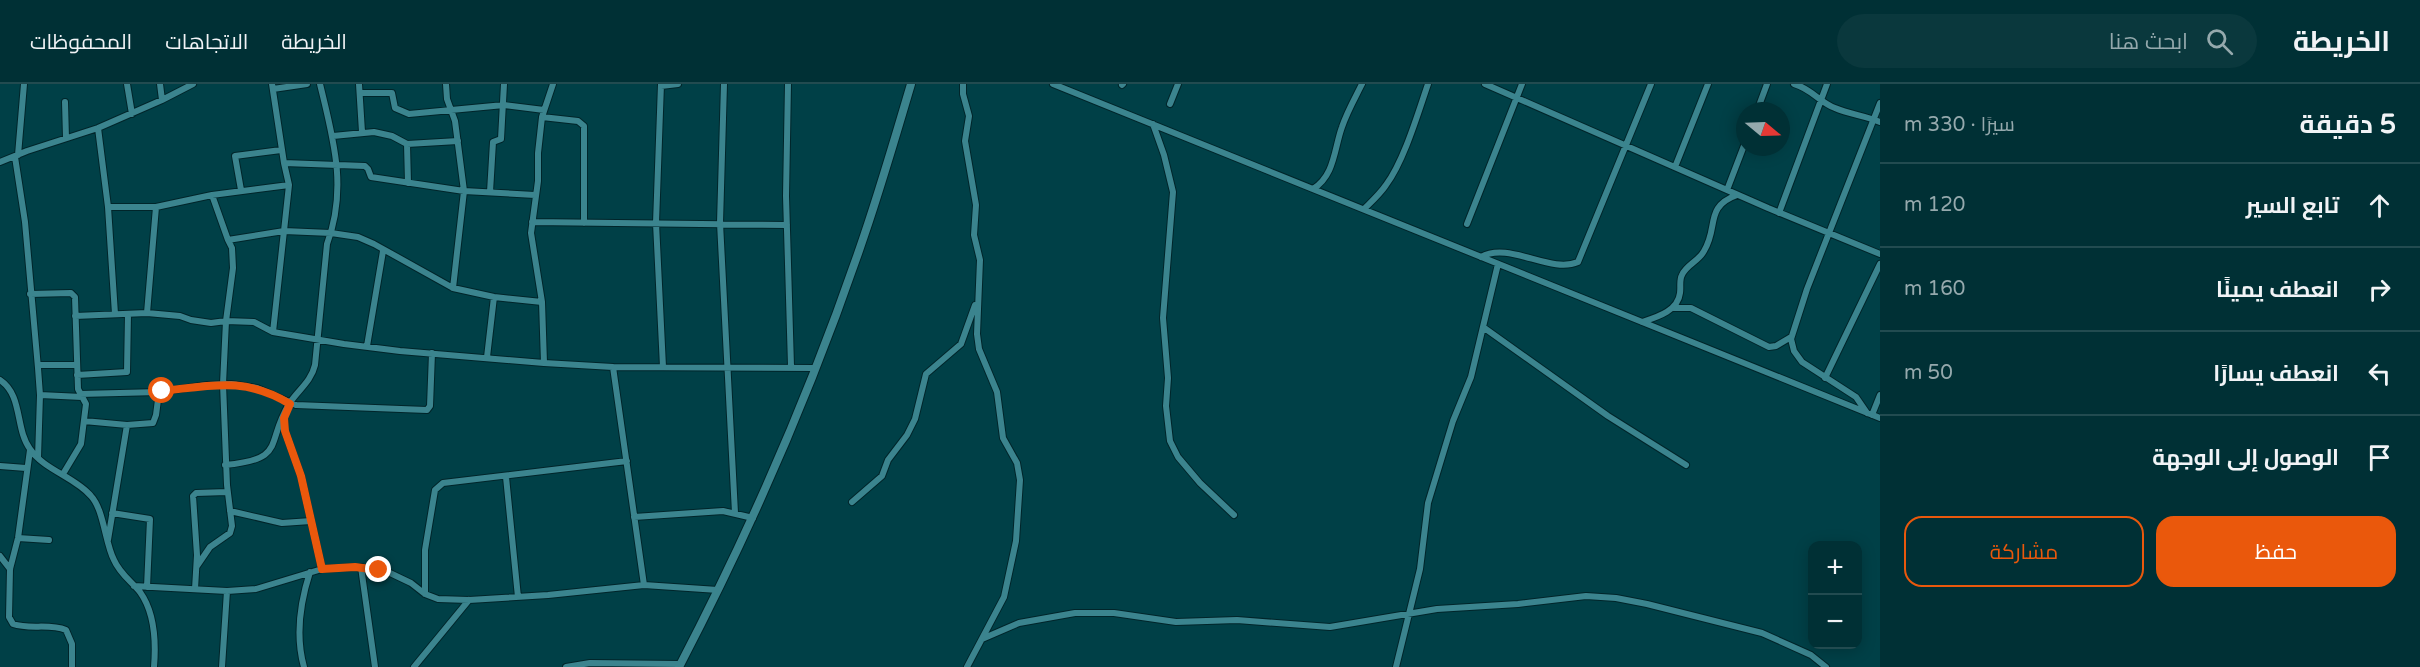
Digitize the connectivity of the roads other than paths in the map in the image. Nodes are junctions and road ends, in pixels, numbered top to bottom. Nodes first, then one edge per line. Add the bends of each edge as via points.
1 (24, 84) edge
2 (127, 84) edge
3 (159, 84) edge
4 (193, 84) edge
5 (307, 84) edge
6 (320, 84) edge
7 (359, 84) edge
8 (447, 84) edge
9 (504, 84) edge
10 (553, 84) edge
11 (678, 84) edge
12 (724, 84) edge
13 (788, 84) edge
14 (911, 84) edge
15 (963, 84) edge
16 (1053, 84) edge
17 (1178, 84) edge
18 (1362, 84) edge
19 (1428, 84) edge
20 (1485, 84) edge
21 (1522, 84) edge
22 (1651, 84) edge
23 (1708, 84) edge
24 (1767, 84) edge
25 (1794, 84) edge
26 (1827, 84) edge
27 (661, 85) edge
28 (273, 86) edge
29 (361, 93) junction
30 (1517, 97) junction
31 (1821, 99) junction
32 (162, 100) junction
33 (65, 102) dead end
34 (1760, 102) edge
35 (1880, 103) edge
36 (1170, 104) dead end
37 (504, 105) junction
38 (450, 110) junction
39 (544, 110) junction
40 (132, 114) junction
41 (542, 117) junction
42 (1877, 121) edge
43 (1153, 124) junction
44 (98, 128) junction
45 (362, 132) junction
46 (333, 136) junction
47 (66, 138) junction
48 (458, 141) junction
49 (407, 144) junction
50 (1626, 145) junction
51 (281, 150) junction
52 (16, 156) junction
53 (1740, 156) edge
54 (0, 162) edge
55 (284, 163) junction
56 (338, 164) junction
57 (1675, 167) junction
58 (408, 183) junction
59 (289, 185) junction
60 (1313, 189) junction
61 (241, 190) junction
62 (1727, 190) junction
63 (464, 191) junction
64 (490, 192) junction
65 (212, 195) junction
66 (535, 195) junction
67 (1738, 195) junction
68 (108, 207) junction
69 (156, 207) junction
70 (1364, 209) junction
71 (1779, 213) junction
72 (532, 222) junction
73 (584, 223) junction
74 (656, 223) junction
75 (720, 223) junction
76 (1467, 224) dead end
77 (787, 225) junction
78 (284, 231) junction
79 (332, 233) junction
80 (1830, 233) junction
81 (228, 240) junction
82 (383, 251) junction
83 (1880, 254) edge
84 (1481, 257) junction
85 (1498, 264) junction
86 (1880, 264) edge
87 (453, 288) junction
88 (30, 294) junction
89 (494, 297) junction
90 (977, 299) junction
91 (542, 302) junction
92 (1673, 308) junction
93 (147, 313) junction
94 (128, 314) junction
95 (115, 315) junction
96 (75, 316) junction
97 (226, 321) junction
98 (1641, 322) junction
99 (1483, 327) junction
100 (273, 332) junction
101 (1791, 337) junction
102 (319, 340) junction
103 (367, 346) junction
104 (432, 352) junction
105 (487, 357) junction
106 (544, 363) junction
107 (38, 365) junction
108 (77, 365) junction
109 (791, 366) junction
110 (614, 367) junction
111 (663, 367) junction
112 (729, 368) junction
113 (815, 368) junction
114 (77, 375) junction
115 (1825, 378) junction
116 (0, 380) edge
117 (223, 384) junction
118 (159, 392) junction
119 (40, 395) junction
120 (81, 395) junction
121 (1880, 395) edge
122 (290, 404) junction
123 (1878, 405) edge
124 (1869, 414) junction
125 (284, 418) junction
126 (1880, 418) edge
127 (84, 421) junction
128 (127, 425) junction
129 (30, 450) junction
130 (38, 458) junction
131 (627, 461) junction
132 (225, 465) junction
133 (1686, 465) dead end
134 (0, 466) edge
135 (26, 468) junction
136 (63, 474) junction
137 (506, 477) junction
138 (227, 492) junction
139 (852, 502) dead end
140 (230, 511) junction
141 (112, 513) junction
142 (735, 513) junction
143 (1234, 515) dead end
144 (634, 517) junction
145 (753, 518) junction
146 (311, 520) junction
147 (18, 538) junction
148 (49, 540) dead end
149 (108, 544) junction
150 (0, 556) edge
151 (197, 566) junction
152 (361, 567) junction
153 (10, 569) junction
154 (322, 569) junction
155 (310, 572) junction
156 (644, 585) junction
157 (134, 586) junction
158 (147, 586) junction
159 (195, 588) junction
160 (718, 590) junction
161 (227, 591) junction
162 (425, 594) junction
163 (518, 597) junction
164 (469, 600) junction
165 (1408, 614) junction
166 (982, 639) junction
167 (680, 666) edge
168 (72, 667) edge
169 (154, 667) edge
170 (222, 667) edge
171 (304, 667) edge
172 (375, 667) edge
173 (414, 667) edge
174 (566, 667) edge
175 (967, 667) edge
176 (1396, 667) edge
177 (1826, 667) edge

1 - 52 street
2 - 40 street
3 - 32 street
4 - 32 street
5 - 28 street
6 - 46 street
7 - 29 street
8 - 38 street
9 - 37 street
10 - 39 street
11 - 27 street
12 - 75 street
13 - 77 street
14 - 113 street via 865,235
15 - 90 street via 969,116 965,141 976,206 974,235 980,260
16 - 43 street
17 - 36 street
18 - 60 street via 1347,114 1330,171
19 - 70 street via 1391,177
20 - 30 street
21 - 30 street
22 - 50 street
23 - 57 street
24 - 34 street
25 - 31 street
26 - 31 street
27 - 74 street
28 - 51 street
29 - 38 street via 392,93 395,108 406,113
29 - 45 street
30 - 50 street
30 - 76 street
31 - 42 street via 1834,108
31 - 71 street
32 - 40 street
33 - 47 street
35 - 42 street
37 - 38 street
37 - 39 street
37 - 64 street via 501,139 493,142
38 - 48 street
39 - 41 street
40 - 44 street
41 - 66 street
41 - 73 street via 578,121 584,126
42 - 80 street
43 - 60 street
43 - 143 street via 1173,192 1163,318 1170,441 1200,483
44 - 47 street
44 - 68 street
45 - 46 street
45 - 49 street via 384,134
46 - 56 street
47 - 52 street
48 - 49 street
48 - 63 street
49 - 58 street
50 - 57 street
50 - 84 street via 1578,262 1563,265 1504,254
51 - 55 street
51 - 61 street via 235,156
52 - 54 street
52 - 88 street
53 - 62 street
55 - 56 street
55 - 59 street
56 - 58 street via 367,167 371,177
56 - 79 street
57 - 62 street
58 - 63 street
59 - 61 street
59 - 78 street
60 - 70 street
61 - 65 street
62 - 67 street
63 - 64 street
63 - 87 street
64 - 66 street
65 - 69 street
65 - 81 street
66 - 72 street
67 - 71 street
67 - 92 street via 1716,208 1706,249 1683,272 1679,299
68 - 69 street
68 - 95 street
69 - 93 street
70 - 84 street
71 - 80 street
72 - 73 street
72 - 91 street
73 - 74 street
74 - 75 street
74 - 111 street
75 - 77 street
75 - 112 street
77 - 109 street
78 - 79 street
78 - 81 street
78 - 100 street
79 - 82 street via 366,240
79 - 102 street via 327,244
80 - 83 street
80 - 101 street
81 - 97 street via 233,268
82 - 87 street
82 - 103 street
84 - 85 street
85 - 98 street
85 - 99 street
86 - 115 street
87 - 89 street
88 - 96 street via 73,294
88 - 107 street
89 - 91 street
89 - 105 street
90 - 139 street via 962,344 926,374 915,419 882,476
90 - 166 street via 979,350 997,393 1003,438 1017,463 1020,480 1011,569 1004,597
91 - 106 street
92 - 98 street
92 - 101 street via 1691,308 1769,346
93 - 94 street
93 - 97 street via 211,323
94 - 95 street
94 - 114 street via 127,372
95 - 96 street
96 - 108 street
97 - 100 street via 254,322
97 - 117 street
98 - 124 street
99 - 133 street via 1608,416
99 - 165 street via 1472,377 1453,421 1428,503 1420,570
100 - 102 street
101 - 115 street via 1802,362
102 - 103 street
102 - 122 street via 311,377
103 - 104 street
104 - 105 street
104 - 122 street via 428,410
105 - 106 street
106 - 110 street
107 - 108 street
107 - 119 street
108 - 114 street
109 - 112 street
109 - 113 street
110 - 111 street
110 - 131 street
111 - 112 street
112 - 142 street
113 - 145 street
114 - 120 street
115 - 124 street via 1856,397
116 - 129 street via 14,397 21,431
117 - 118 street
117 - 122 street via 257,388
117 - 132 street
118 - 120 street
118 - 128 street via 154,422
119 - 120 street
119 - 130 street
120 - 127 street via 86,404
121 - 123 street
122 - 125 street
123 - 124 street
124 - 126 street
125 - 132 street via 267,454
125 - 146 street
127 - 128 street
127 - 136 street via 80,446
128 - 141 street
129 - 130 street
129 - 135 street
130 - 136 street
131 - 137 street
131 - 144 street
132 - 138 street
134 - 135 street
135 - 147 street
136 - 149 street via 92,496
137 - 162 street via 443,483 435,490 425,550
137 - 163 street
138 - 140 street
138 - 151 street via 193,496
140 - 146 street via 282,523
140 - 151 street via 230,533 210,547
141 - 149 street
141 - 158 street via 150,519
142 - 144 street
142 - 145 street
144 - 156 street
145 - 160 street
146 - 154 street
147 - 148 street
147 - 153 street
149 - 157 street via 123,576
150 - 153 street
151 - 159 street
152 - 154 street
152 - 162 street via 390,573
152 - 172 street
153 - 168 street via 10,621 20,627 66,630 72,644
154 - 155 street
155 - 161 street via 256,589
155 - 171 street via 299,622
156 - 160 street
156 - 163 street
157 - 158 street
157 - 169 street via 152,623
158 - 159 street
159 - 161 street
160 - 167 street
161 - 170 street
162 - 164 street via 438,599
163 - 164 street
164 - 173 street
165 - 166 street via 1318,627 1237,620 1176,622 1090,612 1019,624
165 - 176 street
165 - 177 street via 1586,596 1616,598 1761,633 1810,655
166 - 175 street
167 - 174 street via 601,663

